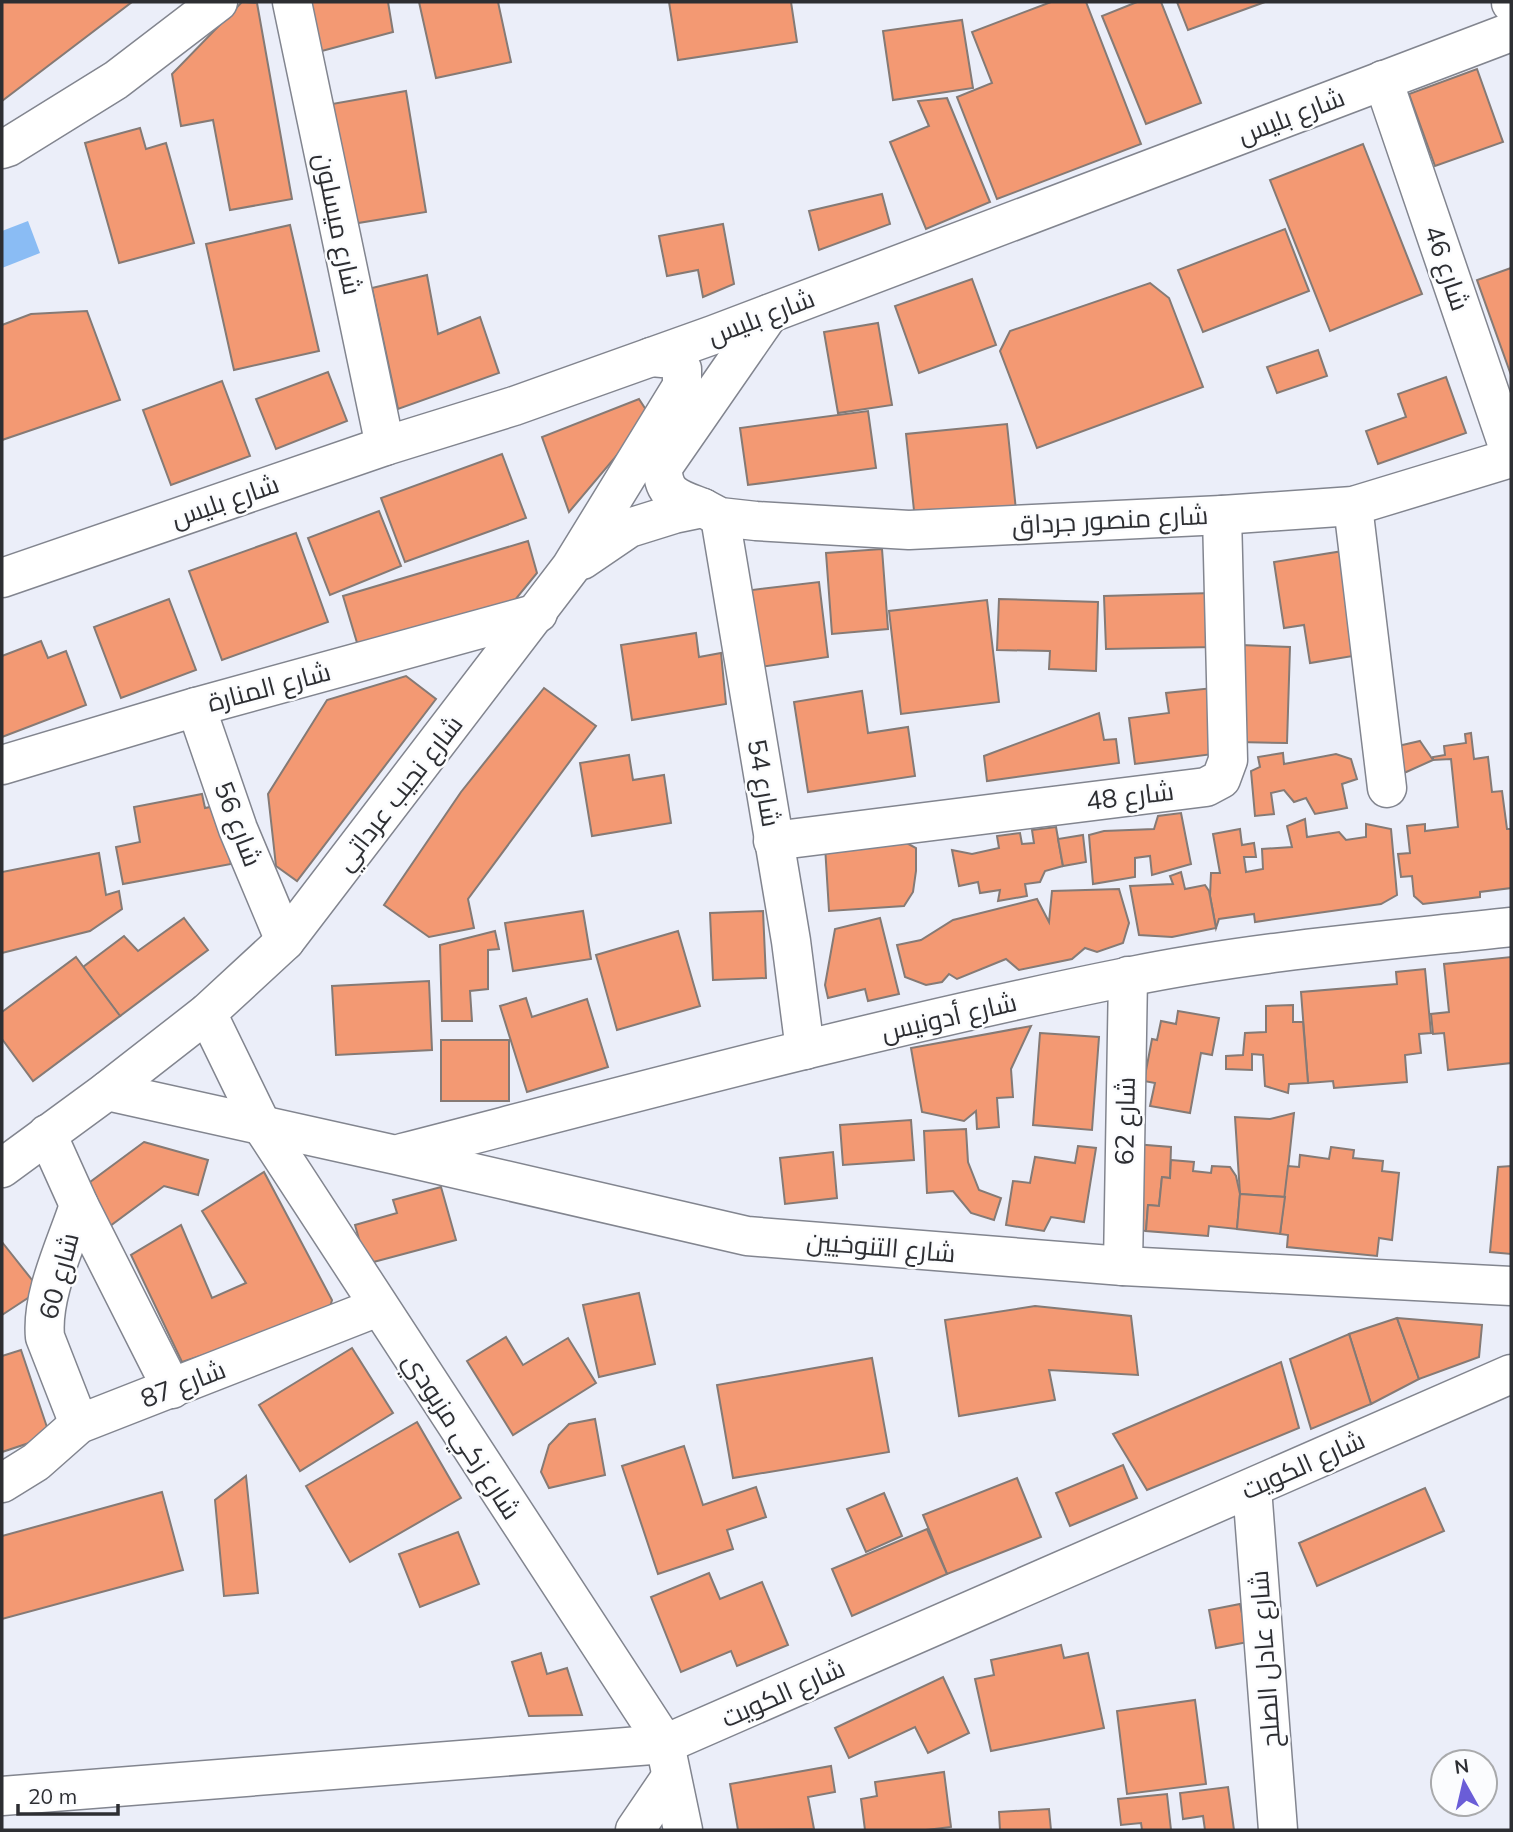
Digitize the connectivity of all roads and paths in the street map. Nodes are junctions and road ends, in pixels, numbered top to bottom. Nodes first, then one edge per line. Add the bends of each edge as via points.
1 (218, 2) edge
2 (292, 2) edge
3 (1511, 32) edge
4 (1383, 80) junction
5 (2, 149) edge
6 (769, 314) junction
7 (651, 357) junction
8 (385, 446) junction
9 (1511, 456) edge
10 (1353, 506) junction
11 (711, 512) junction
12 (1222, 515) junction
13 (571, 567) junction
14 (2, 578) edge
15 (538, 613) junction
16 (196, 707) junction
17 (2, 765) edge
18 (1387, 788) dead end
19 (773, 841) junction
20 (1511, 927) edge
21 (285, 941) junction
22 (1128, 976) junction
23 (207, 1013) junction
24 (805, 1050) junction
25 (107, 1091) junction
26 (262, 1126) junction
27 (47, 1134) junction
28 (396, 1155) junction
29 (2, 1168) edge
30 (79, 1205) junction
31 (1123, 1266) junction
32 (1511, 1286) edge
33 (378, 1307) junction
34 (1511, 1374) edge
35 (172, 1389) junction
36 (79, 1424) junction
37 (2, 1483) edge
38 (1252, 1488) junction
39 (668, 1760) junction
40 (2, 1796) edge
41 (635, 1830) edge
42 (683, 1830) edge
43 (1278, 1830) edge

1 - 5 street via 116,80
2 - 8 street, شارع ميسلون
3 - 4 street, شارع بليس
4 - 6 street, شارع بليس
4 - 9 street, شارع 46
6 - 7 street, شارع بليس
6 - 11 street, شارع منصور جرداق via 663,467 669,491
7 - 8 street, شارع بليس
7 - 13 street, شارع نجيب عرداتي via 674,359 682,369 682,386
8 - 14 street, شارع بليس
9 - 10 street, شارع منصور جرداق
10 - 12 street, شارع منصور جرداق
10 - 18 street
11 - 12 street, شارع منصور جرداق via 909,530
11 - 13 street, شارع منصور جرداق via 661,517 629,528
11 - 19 street, شارع 54
12 - 19 street, شارع 48 via 1228,760 1221,779 1206,787
13 - 15 street, شارع نجيب عرداتي
15 - 16 street, شارع المنارة
15 - 21 street, شارع نجيب عرداتي
16 - 17 street, شارع المنارة
16 - 21 street, شارع 56 via 238,828
19 - 24 street, شارع 54
20 - 22 street, شارع أدونيس via 1251,955
21 - 23 street, شارع نجيب عرداتي
22 - 24 street, شارع أدونيس
22 - 31 street, شارع 62
23 - 25 street, شارع نجيب عرداتي
23 - 26 street, شارع زكي مزبودي
24 - 28 street, شارع أدونيس
25 - 26 street
25 - 27 street, شارع نجيب عرداتي
26 - 28 street, شارع التنوخيين
26 - 33 street, شارع زكي مزبودي
27 - 29 street, شارع نجيب عرداتي
27 - 30 street, شارع 60
28 - 31 street, شارع التنوخيين via 747,1236
30 - 35 street, شارع 60
30 - 36 street, شارع 60 via 44,1322 45,1337
31 - 32 street, شارع التنوخيين
33 - 35 street, شارع 87
33 - 39 street, شارع زكي مزبودي
34 - 38 street, شارع الكويت
35 - 36 street, شارع 87
36 - 37 street, شارع 87 via 36,1462
38 - 39 street, شارع الكويت
38 - 43 street, شارع عادل الصلح
39 - 40 street, شارع الكويت
39 - 41 street
39 - 42 street

